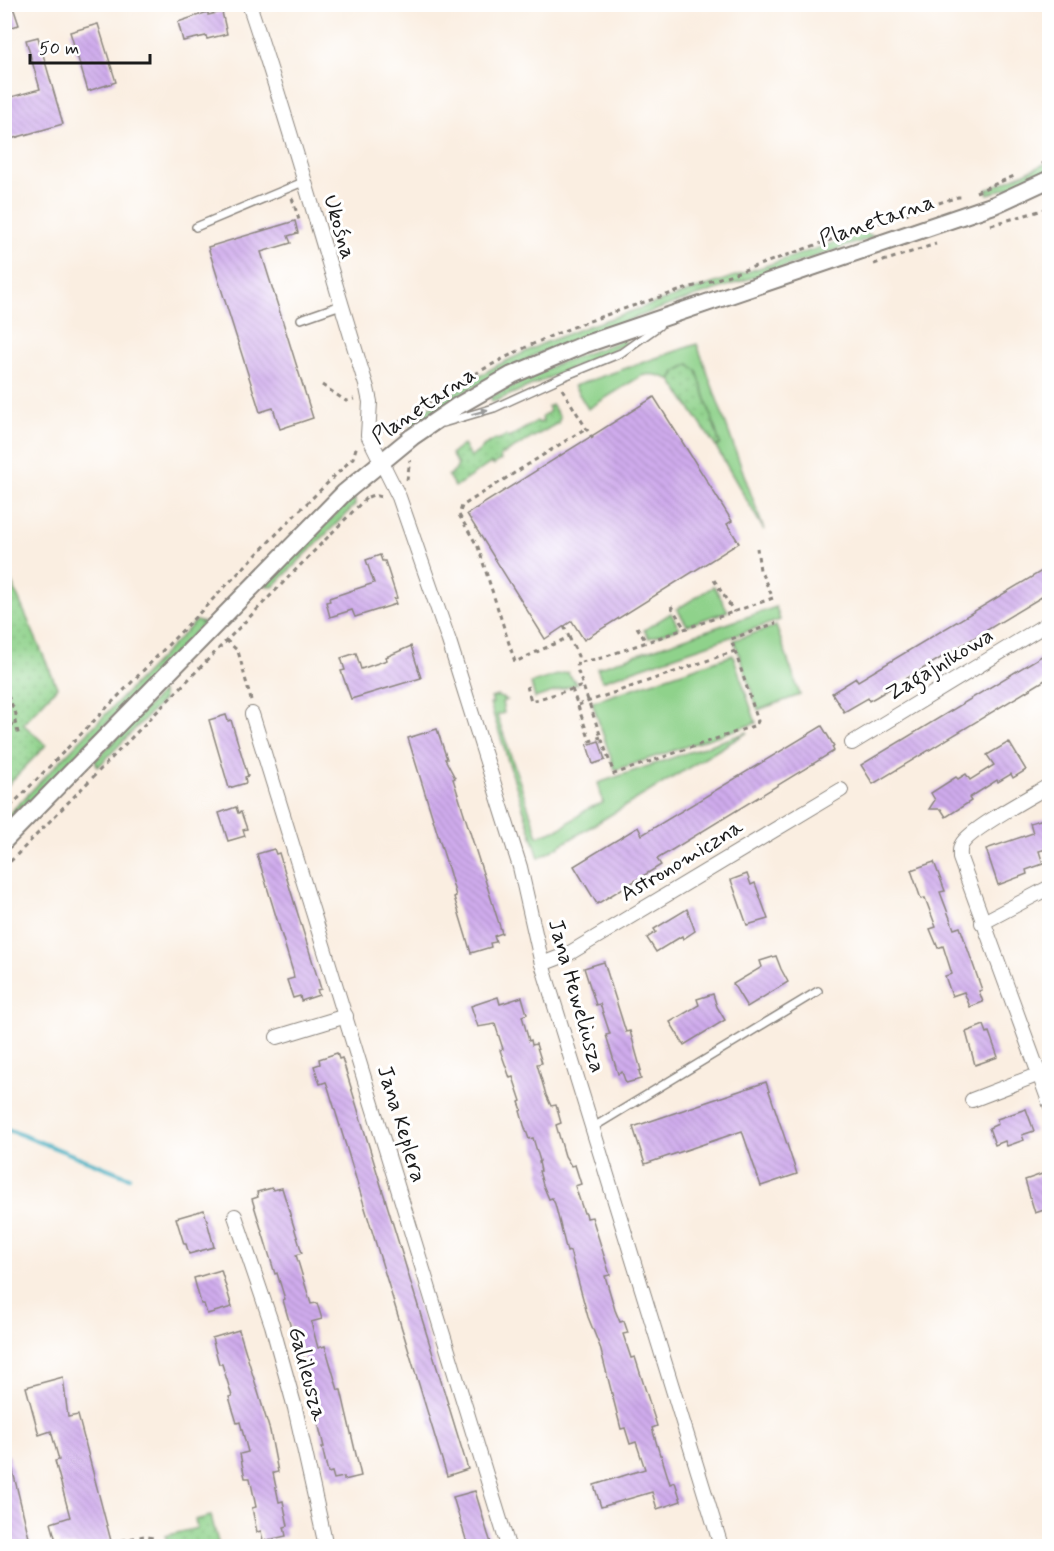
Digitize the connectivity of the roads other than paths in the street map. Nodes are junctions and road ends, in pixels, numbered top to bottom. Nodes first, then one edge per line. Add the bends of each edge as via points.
1 (249, 4) edge
2 (1050, 179) edge
3 (303, 182) junction
4 (1050, 192) edge
5 (994, 205) junction
6 (196, 227) dead end
7 (341, 305) junction
8 (301, 319) dead end
9 (382, 460) junction
10 (1050, 622) edge
11 (252, 714) road end
12 (852, 743) dead end
13 (1050, 785) edge
14 (841, 790) dead end
15 (4, 841) edge
16 (1050, 886) edge
17 (982, 923) junction
18 (542, 964) junction
19 (818, 991) dead end
20 (346, 1016) junction
21 (277, 1038) dead end
22 (1044, 1073) edge
23 (972, 1100) dead end
24 (1050, 1104) edge
25 (592, 1128) junction
26 (235, 1216) dead end
27 (326, 1546) edge
28 (508, 1546) edge
29 (721, 1546) edge

1 - 3 street, Ukośna
2 - 5 street, Planetarna
3 - 6 lane
3 - 7 street, Ukośna
4 - 5 street, Planetarna
5 - 9 street, Planetarna via 677,312 537,364 481,392
7 - 8 lane
7 - 9 street, Ukośna via 368,388 368,435
9 - 15 street, Planetarna via 325,512
9 - 18 street, Jana Heweliusza via 415,539 467,698 520,867
10 - 12 street, Zagajnikowa
11 - 20 street, Jana Keplera
13 - 17 street via 974,831 962,843 960,858
14 - 18 street, Astronomiczna via 568,954
16 - 17 street
17 - 22 street
18 - 25 street, Jana Heweliusza
19 - 25 lane
20 - 21 street
20 - 28 street, Jana Keplera
22 - 23 street
22 - 24 street
25 - 29 street, Jana Heweliusza
26 - 27 street, Galileusza via 295,1408

